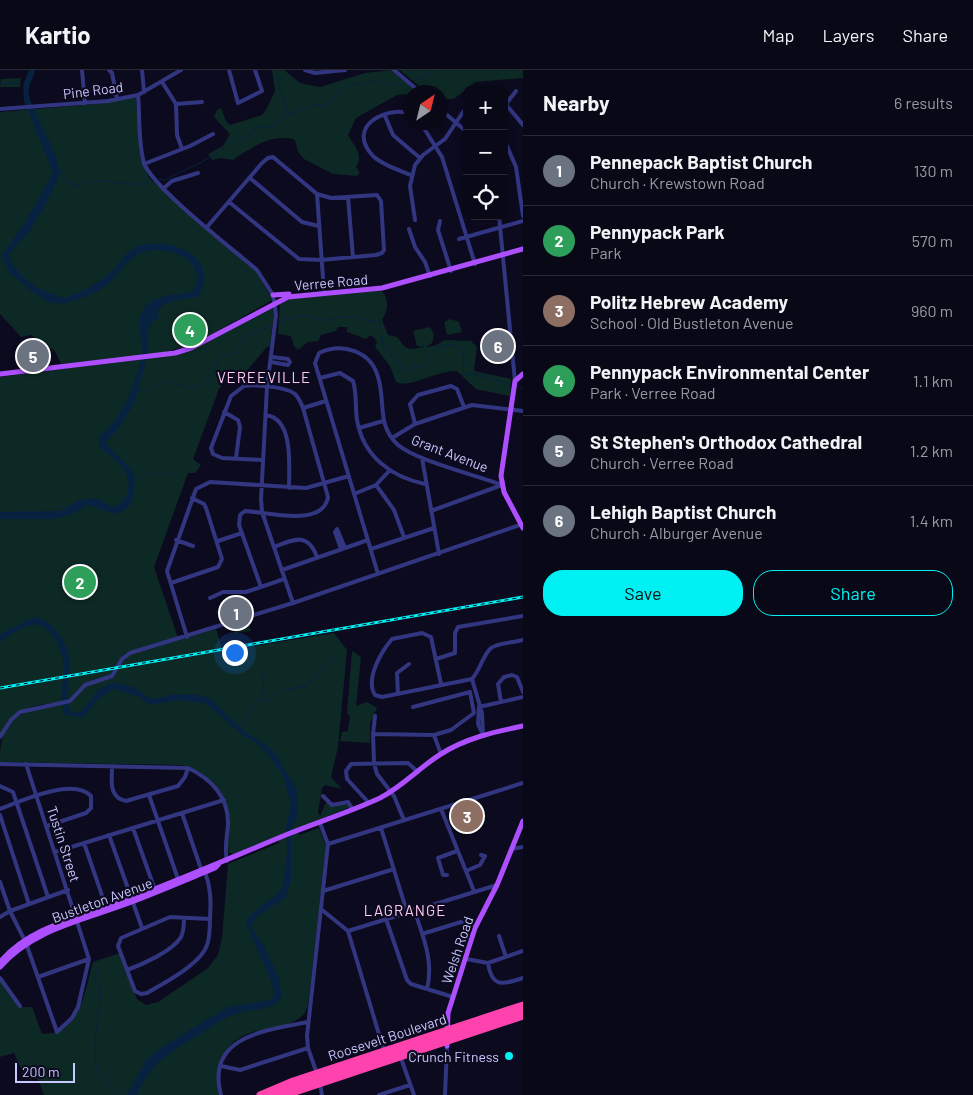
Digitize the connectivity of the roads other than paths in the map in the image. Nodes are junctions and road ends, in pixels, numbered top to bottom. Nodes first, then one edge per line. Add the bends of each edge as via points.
1 (82, 70) edge
2 (109, 70) edge
3 (142, 70) edge
4 (181, 70) edge
5 (228, 70) edge
6 (255, 70) edge
7 (305, 70) edge
8 (345, 70) edge
9 (394, 70) edge
10 (162, 82) junction
11 (412, 85) edge
12 (516, 91) dead end
13 (144, 92) junction
14 (138, 95) junction
15 (117, 99) junction
16 (508, 100) edge
17 (202, 102) dead end
18 (85, 103) junction
19 (238, 103) junction
20 (176, 104) junction
21 (508, 107) edge
22 (0, 109) edge
23 (240, 109) dead end
24 (403, 111) edge
25 (463, 112) edge
26 (385, 116) junction
27 (448, 116) edge
28 (456, 122) junction
29 (523, 126) edge
30 (425, 130) edge
31 (465, 130) edge
32 (212, 134) dead end
33 (436, 146) junction
34 (508, 148) edge
35 (182, 149) junction
36 (420, 158) junction
37 (144, 164) junction
38 (198, 174) dead end
39 (411, 175) junction
40 (250, 178) junction
41 (163, 189) junction
42 (317, 194) junction
43 (348, 197) junction
44 (229, 202) junction
45 (523, 216) edge
46 (415, 220) dead end
47 (500, 220) edge
48 (523, 221) edge
49 (440, 222) dead end
50 (318, 226) junction
51 (207, 227) junction
52 (501, 228) junction
53 (409, 229) dead end
54 (467, 238) junction
55 (459, 239) dead end
56 (523, 249) edge
57 (503, 255) junction
58 (353, 257) junction
59 (322, 260) junction
60 (475, 264) junction
61 (451, 271) junction
62 (430, 276) junction
63 (324, 292) junction
64 (273, 295) junction
65 (297, 295) junction
66 (275, 302) junction
67 (272, 357) junction
68 (271, 362) junction
69 (0, 374) edge
70 (523, 374) edge
71 (320, 378) junction
72 (516, 381) junction
73 (268, 386) junction
74 (326, 401) junction
75 (464, 407) junction
76 (302, 408) junction
77 (511, 409) junction
78 (523, 411) edge
79 (224, 412) junction
80 (266, 416) junction
81 (383, 421) junction
82 (415, 424) junction
83 (359, 428) junction
84 (392, 438) junction
85 (236, 458) junction
86 (422, 458) junction
87 (262, 460) junction
88 (389, 471) junction
89 (349, 476) junction
90 (325, 484) junction
91 (425, 484) junction
92 (376, 485) junction
93 (502, 485) junction
94 (260, 486) junction
95 (289, 488) junction
96 (354, 494) junction
97 (192, 498) junction
98 (431, 511) junction
99 (262, 512) junction
100 (434, 528) junction
101 (523, 528) edge
102 (242, 533) junction
103 (404, 537) junction
104 (176, 540) junction
105 (368, 540) junction
106 (218, 541) junction
107 (193, 546) dead end
108 (274, 547) junction
109 (371, 549) junction
110 (439, 554) junction
111 (317, 557) junction
112 (282, 570) junction
113 (378, 574) junction
114 (284, 579) junction
115 (171, 583) junction
116 (261, 587) junction
117 (210, 598) dead end
118 (293, 603) junction
119 (523, 616) edge
120 (187, 637) junction
121 (523, 640) edge
122 (436, 660) junction
123 (409, 664) dead end
124 (472, 679) junction
125 (441, 684) junction
126 (523, 692) edge
127 (398, 694) junction
128 (523, 697) edge
129 (502, 702) junction
130 (413, 707) dead end
131 (479, 707) junction
132 (375, 716) dead end
133 (523, 726) edge
134 (373, 734) junction
135 (434, 735) junction
136 (483, 735) junction
137 (0, 737) edge
138 (441, 754) junction
139 (374, 763) junction
140 (0, 764) edge
141 (26, 764) junction
142 (112, 766) junction
143 (188, 768) junction
144 (418, 772) junction
145 (523, 783) edge
146 (0, 786) edge
147 (391, 792) junction
148 (149, 795) junction
149 (37, 796) junction
150 (323, 796) dead end
151 (224, 800) junction
152 (17, 802) junction
153 (370, 803) junction
154 (0, 809) edge
155 (441, 809) junction
156 (354, 810) junction
157 (182, 813) junction
158 (0, 815) edge
159 (404, 820) junction
160 (158, 821) junction
161 (523, 821) edge
162 (320, 823) junction
163 (47, 826) junction
164 (133, 828) junction
165 (381, 828) junction
166 (109, 835) junction
167 (84, 843) junction
168 (328, 844) junction
169 (523, 846) edge
170 (512, 849) junction
171 (456, 851) junction
172 (56, 852) junction
173 (481, 855) dead end
174 (227, 861) junction
175 (394, 869) junction
176 (203, 871) junction
177 (466, 871) junction
178 (447, 874) dead end
179 (178, 879) junction
180 (0, 882) edge
181 (497, 884) junction
182 (68, 890) junction
183 (155, 891) junction
184 (323, 891) junction
185 (474, 891) junction
186 (48, 897) junction
187 (131, 900) junction
188 (29, 904) junction
189 (106, 907) junction
190 (321, 909) junction
191 (414, 910) junction
192 (10, 911) junction
193 (407, 912) junction
194 (0, 917) edge
195 (184, 918) junction
196 (210, 919) junction
197 (386, 919) junction
198 (78, 920) junction
199 (142, 928) junction
200 (475, 928) junction
201 (348, 930) junction
202 (422, 934) junction
203 (499, 936) dead end
204 (25, 941) junction
205 (12, 951) junction
206 (523, 951) edge
207 (506, 957) junction
208 (89, 959) junction
209 (466, 959) junction
210 (0, 962) edge
211 (488, 964) junction
212 (0, 967) edge
213 (126, 970) junction
214 (38, 977) junction
215 (0, 978) edge
216 (523, 978) edge
217 (427, 989) junction
218 (453, 997) junction
219 (20, 1006) dead end
220 (522, 1010) edge
221 (523, 1021) edge
222 (308, 1022) junction
223 (512, 1024) junction
224 (493, 1026) junction
225 (447, 1038) junction
226 (308, 1048) junction
227 (384, 1051) junction
228 (402, 1061) junction
229 (221, 1066) junction
230 (410, 1085) junction
231 (321, 1086) edge
232 (221, 1095) edge
233 (260, 1095) edge
234 (271, 1095) edge
235 (286, 1095) edge
236 (300, 1095) edge
237 (379, 1095) edge
238 (414, 1095) edge
239 (445, 1095) edge

1 - 18 street
2 - 15 street
3 - 13 street
4 - 10 street, Pine Road
5 - 19 street
6 - 19 street via 262,91
7 - 8 street via 315,73
9 - 11 street
10 - 13 street, Pine Road
10 - 20 street
12 - 16 street
13 - 14 street, Pine Road
14 - 15 street, Pine Road
14 - 37 street
15 - 18 street, Pine Road
17 - 20 street
18 - 22 street, Pine Road
19 - 23 street
20 - 35 street via 177,135
21 - 29 street
24 - 26 street
25 - 28 street
26 - 36 street via 393,135
26 - 39 street via 367,124 363,133 364,144 381,162
27 - 28 street
28 - 31 street
28 - 33 street
30 - 33 street
32 - 35 street
33 - 36 street
33 - 54 street
34 - 45 street via 516,167
35 - 37 street
36 - 39 street
37 - 41 street
38 - 41 street via 172,181
39 - 46 street
40 - 42 street via 270,157 277,158
40 - 44 street
40 - 50 street via 302,222
41 - 51 street
42 - 43 street via 331,198
42 - 50 street
43 - 58 street
43 - 58 street via 373,194 380,198 385,247 379,254
44 - 51 street
44 - 59 street via 299,259
47 - 52 street
48 - 52 street
49 - 61 street via 438,230
50 - 59 street
51 - 64 street via 258,270
52 - 54 street
52 - 57 street
53 - 62 street via 414,247
54 - 55 street
54 - 60 street
56 - 57 main road, Verree Road
57 - 60 main road, Verree Road
57 - 72 street
58 - 59 street
59 - 63 street
60 - 61 main road, Verree Road
61 - 62 main road, Verree Road
62 - 63 main road, Verree Road via 382,288
63 - 65 main road, Verree Road
64 - 65 main road
64 - 66 street
65 - 66 main road, Verree Road
66 - 67 street
66 - 69 main road, Verree Road via 191,348 138,358
67 - 68 street
67 - 68 street via 290,362 288,365
68 - 73 street
70 - 72 main road
71 - 74 street
71 - 81 street, Grant Avenue via 315,363 319,353 331,348 348,349 367,359 378,375
71 - 83 street via 340,374 353,381
72 - 77 main road
73 - 76 street via 292,391
73 - 79 street via 249,384 238,388
73 - 80 street
74 - 76 street
74 - 89 street
75 - 77 street via 478,405
75 - 82 street
75 - 82 street via 457,389 448,386 412,399 410,408
76 - 90 street
77 - 78 street
77 - 93 main road
79 - 85 street via 238,420 240,427
79 - 85 street via 212,451 222,458
80 - 87 street
80 - 95 street via 277,419 282,426 289,453
81 - 83 street
81 - 84 street, Grant Avenue
82 - 84 street
83 - 88 street via 366,445
84 - 86 street, Grant Avenue via 402,448
85 - 87 street
86 - 91 street
86 - 93 street, Grant Avenue
87 - 94 street
88 - 91 street
88 - 92 street
89 - 90 street
89 - 96 street
90 - 95 street
90 - 99 street via 327,502 316,514
91 - 98 street
92 - 96 street
92 - 103 street via 394,510
93 - 98 street
93 - 101 main road, Grant Avenue
94 - 95 street
94 - 97 street via 210,482 196,488
94 - 99 street
96 - 105 street
97 - 104 street
97 - 106 street via 204,504
98 - 100 street
99 - 102 street via 245,511 239,516
99 - 108 street
100 - 103 street
100 - 110 street
101 - 110 street
102 - 106 street
102 - 116 street
103 - 109 street
104 - 107 street
104 - 115 street via 168,566
105 - 109 street
105 - 111 street
106 - 115 street via 222,559 218,567
108 - 111 street via 306,540 313,546
108 - 112 street
109 - 113 street
110 - 113 street
111 - 112 street
112 - 114 street
113 - 118 street
114 - 116 street
114 - 118 street
115 - 120 street
116 - 117 street via 246,592 223,592
118 - 120 street
119 - 122 street via 458,627 455,653
120 - 137 street via 125,656 112,676 87,684 68,701 20,712
121 - 124 street via 492,648
122 - 125 street
122 - 127 street via 431,637 424,633 400,636 389,643 375,670 372,688 376,696
123 - 127 street via 397,673
124 - 125 street
124 - 131 street
125 - 127 street
126 - 129 street via 517,677 504,676 498,684
128 - 129 street
129 - 131 street
130 - 135 street via 470,692 474,713 451,730
131 - 136 street via 478,722
132 - 134 street
133 - 136 main road, Bustleton Avenue
134 - 135 street
134 - 139 street
135 - 138 street
136 - 138 main road, Bustleton Avenue
138 - 144 main road, Bustleton Avenue
139 - 144 street via 408,763
139 - 147 street via 377,774
139 - 153 street via 355,763 346,771 347,779
140 - 141 street
141 - 142 street
141 - 149 street, Tustin Street
142 - 143 street
142 - 148 street via 115,795 126,801
143 - 148 street via 178,786
143 - 151 street via 211,782
144 - 147 main road, Bustleton Avenue
145 - 155 street
146 - 152 street via 11,790
147 - 153 main road, Bustleton Avenue
147 - 159 street
148 - 160 street
149 - 152 street
149 - 163 street, Tustin Street
149 - 163 street via 65,788 82,789 91,796 90,810 86,813
150 - 156 street via 332,804 348,802
151 - 157 street
151 - 174 street via 228,813
152 - 154 street
152 - 186 street
153 - 156 main road, Bustleton Avenue
155 - 159 street
155 - 171 street
156 - 162 main road, Bustleton Avenue
157 - 160 street
157 - 176 street
158 - 188 street
159 - 165 street
160 - 164 street
160 - 179 street
161 - 170 main road, Welsh Road
162 - 168 street
162 - 174 main road, Bustleton Avenue
163 - 172 street, Tustin Street
164 - 166 street
164 - 183 street
165 - 168 street
165 - 175 street
166 - 167 street
166 - 187 street
167 - 172 street
167 - 189 street
168 - 184 street
169 - 170 street
170 - 181 main road, Welsh Road
171 - 177 street
171 - 178 street via 438,858 443,876
172 - 182 street, Tustin Street
173 - 177 street via 484,856 480,865
174 - 176 main road, Bustleton Avenue
175 - 184 street
175 - 193 street
176 - 179 main road, Bustleton Avenue
176 - 183 main road, Bustleton Avenue
176 - 196 street via 212,895
177 - 185 street
179 - 183 main road, Bustleton Avenue
180 - 192 street
181 - 185 street
181 - 200 main road, Welsh Road
182 - 186 street
182 - 198 street, Tustin Street
183 - 187 main road, Bustleton Avenue
184 - 190 street
185 - 191 street
186 - 188 street
187 - 189 main road, Bustleton Avenue
187 - 198 main road, Bustleton Avenue
187 - 199 street
188 - 192 street
189 - 198 main road, Bustleton Avenue
190 - 201 street
190 - 222 street
191 - 193 street
191 - 202 street
192 - 194 street
192 - 204 street
193 - 197 street
195 - 196 street
195 - 199 street via 170,917
195 - 213 street via 182,936 177,941 148,962
196 - 213 street via 208,941 202,955 147,994 139,994
197 - 201 street
197 - 217 street via 407,980
198 - 204 main road, Bustleton Avenue
198 - 208 street, Tustin Street
199 - 213 street via 125,935 119,943
200 - 202 street via 461,922
200 - 209 main road, Welsh Road
201 - 227 street
202 - 217 street via 431,964
203 - 207 street
204 - 205 main road, Bustleton Avenue
204 - 214 street
205 - 210 main road, Bustleton Avenue
205 - 212 main road, Bustleton Avenue
206 - 207 street
207 - 211 street
208 - 214 street
208 - 214 street via 78,1007 57,1032
209 - 211 street
209 - 218 main road, Welsh Road
211 - 216 street via 492,978 498,983 506,984
215 - 219 street
217 - 218 street
218 - 225 main road, Welsh Road via 448,1013
220 - 224 highway, Roosevelt Boulevard
220 - 225 highway, Roosevelt Boulevard
220 - 225 highway, Roosevelt Boulevard via 497,1013
221 - 223 highway, Roosevelt Boulevard
222 - 226 street
222 - 229 street via 246,1036 231,1048
223 - 224 highway
223 - 225 highway, Roosevelt Boulevard
224 - 225 highway, Roosevelt Boulevard
225 - 227 highway, Roosevelt Boulevard
225 - 228 highway, Roosevelt Boulevard
225 - 231 highway, Roosevelt Boulevard
225 - 239 street, Welsh Road
226 - 229 street via 240,1070
226 - 231 street
227 - 231 highway, Roosevelt Boulevard
228 - 230 street
228 - 231 highway, Roosevelt Boulevard
229 - 232 street via 218,1082
230 - 237 street
230 - 238 street
231 - 233 highway, Roosevelt Boulevard
231 - 234 highway, Roosevelt Boulevard
231 - 235 highway, Roosevelt Boulevard
231 - 236 highway, Roosevelt Boulevard

